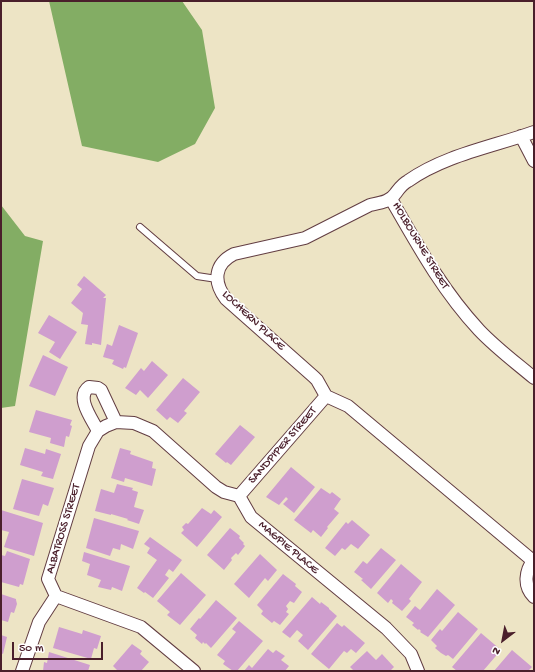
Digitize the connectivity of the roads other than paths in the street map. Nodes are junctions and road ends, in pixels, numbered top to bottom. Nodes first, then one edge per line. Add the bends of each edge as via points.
1 (534, 132) edge
2 (521, 136) junction
3 (534, 161) edge
4 (391, 199) junction
5 (140, 227) dead end
6 (217, 279) junction
7 (534, 378) edge
8 (326, 396) junction
9 (116, 422) junction
10 (98, 431) junction
11 (239, 496) junction
12 (533, 560) edge
13 (56, 596) junction
14 (534, 597) edge
15 (22, 671) edge
16 (194, 671) edge
17 (418, 671) edge

1 - 2 street
2 - 3 street
2 - 4 street via 434,166 404,184
4 - 6 street, LOCHERN PLACE via 370,205 305,238 234,254 223,262 217,272
4 - 7 street, HOLBOURNE STREET via 433,272 454,300 491,342
5 - 6 lane via 197,276
6 - 8 street, LOCHERN PLACE via 220,292 226,299 314,377
8 - 11 street, SANDPIPER STREET
8 - 12 street via 348,406
9 - 10 street
9 - 10 street via 104,393 98,388 85,389 83,398
9 - 11 street via 131,422 153,431 216,487
10 - 13 street, ALBATROSS STREET via 89,446 48,579
11 - 17 street, MAGPIE PLACE via 251,517 386,628 411,654
12 - 14 street via 526,575
13 - 15 street via 39,622
13 - 16 street via 141,627

